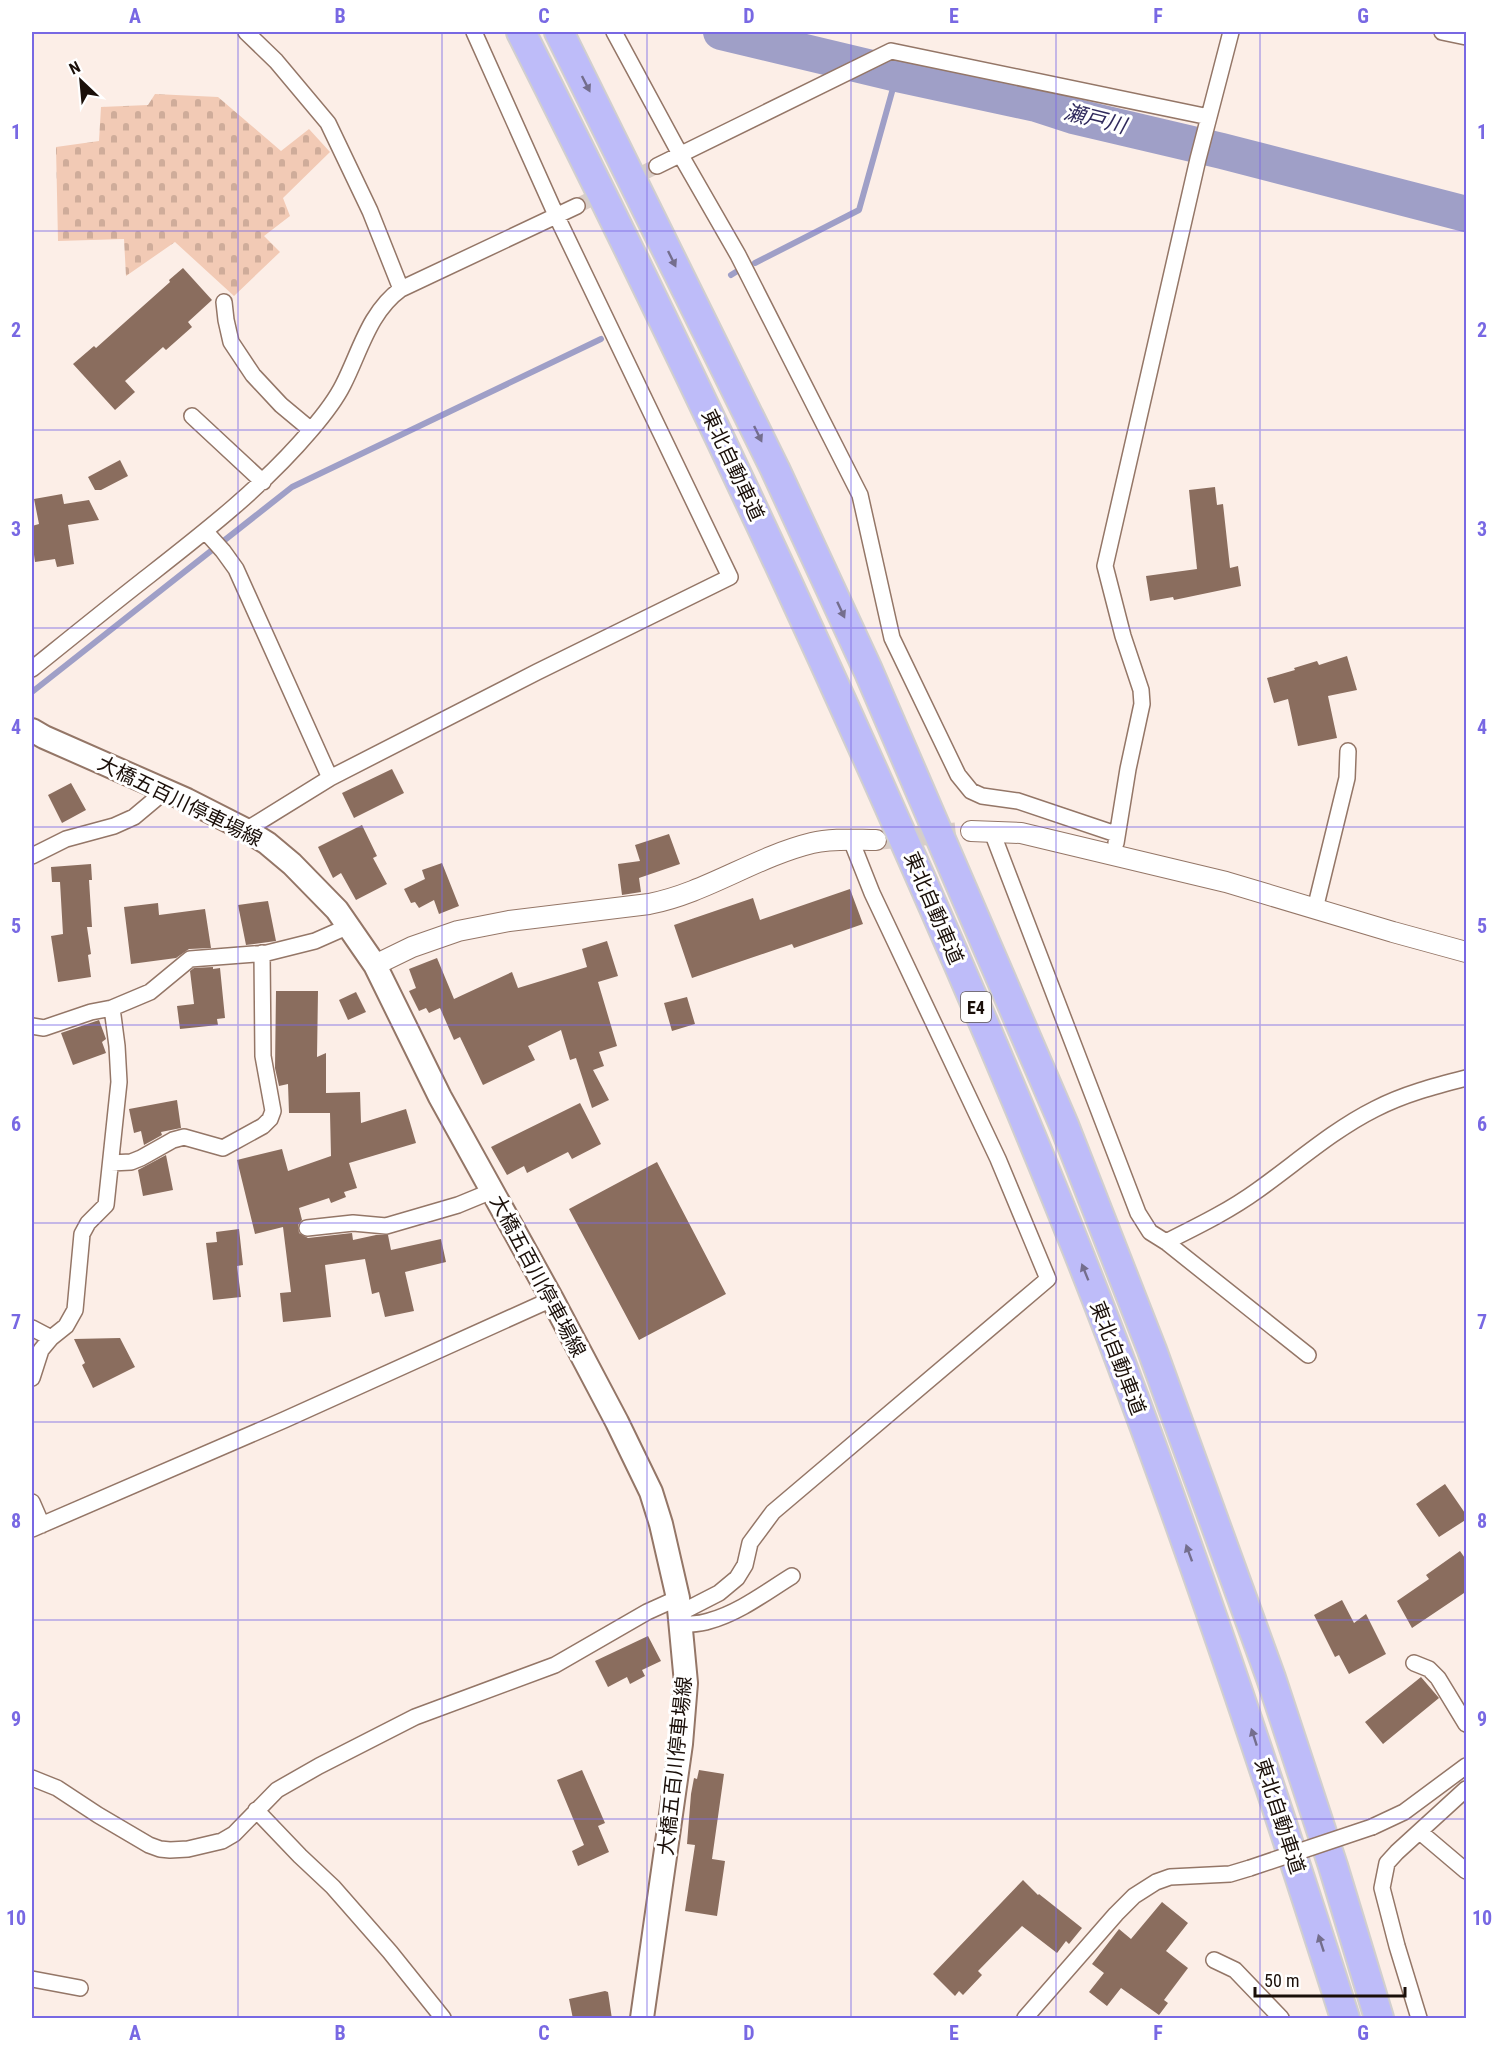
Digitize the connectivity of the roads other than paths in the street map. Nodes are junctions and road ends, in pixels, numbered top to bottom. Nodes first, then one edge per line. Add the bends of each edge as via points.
1 (246, 32) edge
2 (474, 32) edge
3 (522, 32) edge
4 (559, 32) edge
5 (614, 32) edge
6 (1231, 32) edge
7 (1442, 32) edge
8 (1464, 35) edge
9 (1209, 117) junction
10 (680, 154) junction
11 (657, 166) tunnel mouth
12 (577, 206) tunnel mouth
13 (556, 215) junction
14 (401, 289) junction
15 (224, 302) dead end
16 (192, 416) dead end
17 (311, 430) junction
18 (263, 482) junction
19 (214, 540) junction
20 (32, 669) edge
21 (32, 730) edge
22 (1348, 751) dead end
23 (330, 778) junction
24 (165, 791) junction
25 (246, 830) junction
26 (971, 831) tunnel mouth
27 (992, 832) junction
28 (1116, 834) junction
29 (851, 840) junction
30 (876, 840) tunnel mouth
31 (32, 856) edge
32 (1116, 857) junction
33 (1315, 909) junction
34 (349, 926) junction
35 (1467, 952) edge
36 (262, 953) junction
37 (375, 965) junction
38 (112, 1008) junction
39 (32, 1026) edge
40 (1467, 1078) edge
41 (111, 1163) junction
42 (492, 1191) junction
43 (307, 1228) dead end
44 (1167, 1242) junction
45 (552, 1299) junction
46 (32, 1328) edge
47 (51, 1338) junction
48 (1308, 1355) dead end
49 (32, 1378) edge
50 (32, 1502) edge
51 (37, 1527) edge
52 (792, 1575) dead end
53 (680, 1612) junction
54 (1414, 1663) dead end
55 (1467, 1724) edge
56 (1467, 1766) edge
57 (32, 1778) edge
58 (1467, 1789) edge
59 (256, 1810) junction
60 (1420, 1832) junction
61 (1467, 1871) edge
62 (1214, 1960) dead end
63 (32, 1978) edge
64 (80, 1988) dead end
65 (443, 2019) edge
66 (642, 2019) edge
67 (1025, 2019) edge
68 (1281, 2019) edge
69 (1345, 2019) edge
70 (1378, 2019) edge
71 (1419, 2019) edge

1 - 14 street via 328,123 370,211
2 - 13 street
69 -> 3 highway, 東北自動車道 / E4 via 1237,1686 1120,1361 1031,1135 749,496
4 -> 70 highway, 東北自動車道 / E4 via 775,469 858,649 1064,1125 1152,1350 1271,1678
5 - 10 street
6 - 9 street
7 - 8 street
9 - 10 street via 891,51
9 - 28 street via 1105,566 1142,704
10 - 11 street
10 - 28 street via 738,255 860,495 892,638 958,775 971,791 982,796 1018,801
12 - 13 street
13 - 14 street
13 - 23 street via 730,577
14 - 17 street via 369,326 342,386
15 - 17 street via 231,342 253,375
16 - 18 street
17 - 18 street
18 - 19 street
19 - 20 street
19 - 23 street via 236,569
21 - 24 main road, 大橋五百川停車場線
22 - 33 street via 1347,778
23 - 25 street
24 - 25 main road, 大橋五百川停車場線
24 - 31 street via 134,817 66,839
25 - 34 main road, 大橋五百川停車場線 via 291,864
26 - 27 street
27 - 32 street via 1021,833
27 - 44 street via 1138,1213 1150,1232
28 - 32 street
29 - 30 street
29 - 37 street via 814,842 780,853 670,900 509,921 458,932 412,947
29 - 53 street via 998,1159 1048,1279 773,1512 750,1544 737,1578 719,1593
32 - 33 street via 1226,882
33 - 35 street
34 - 36 street via 315,941
34 - 37 main road, 大橋五百川停車場線
36 - 38 street via 190,959 150,992
36 - 41 street via 264,1056 273,1111 270,1119 223,1148 184,1137 131,1162
37 - 42 main road, 大橋五百川停車場線
38 - 39 street via 44,1028
38 - 41 street via 119,1082
40 - 44 street via 1417,1091 1352,1121 1240,1203
41 - 47 street via 106,1205 82,1234 75,1311 66,1326
42 - 43 street via 386,1226 353,1223
42 - 45 main road, 大橋五百川停車場線
44 - 48 street
45 - 51 street
45 - 53 main road, 大橋五百川停車場線 via 651,1492
46 - 47 street
47 - 49 street via 41,1350
50 - 51 street
52 - 53 street via 744,1606 708,1622
53 - 59 street via 647,1612 555,1665 371,1738 277,1790
53 - 66 main road, 大橋五百川停車場線 via 686,1683 681,1744
54 - 55 street via 1438,1678
56 - 67 street, bridge via 1404,1812 1371,1827 1230,1874 1170,1877 1156,1882 1116,1914
57 - 59 street via 57,1788 160,1849 189,1849 222,1841
58 - 60 street
59 - 65 street via 333,1887
60 - 61 street
60 - 71 street via 1387,1863 1382,1888
62 - 68 street via 1235,1970
63 - 64 street

